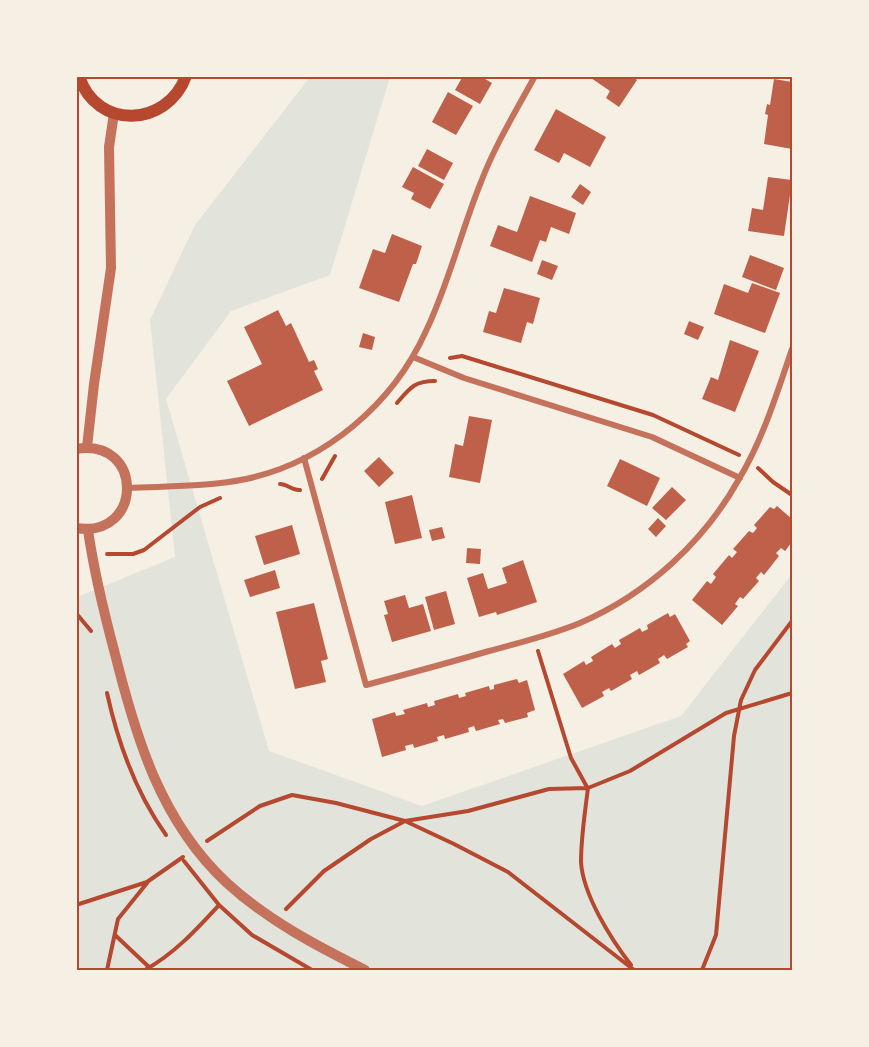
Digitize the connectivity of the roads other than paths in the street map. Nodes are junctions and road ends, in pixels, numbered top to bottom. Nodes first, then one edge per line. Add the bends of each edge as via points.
1 (535, 76) edge
2 (185, 77) edge
3 (79, 78) edge
4 (114, 113) junction
5 (792, 349) edge
6 (413, 357) junction
7 (82, 448) edge
8 (304, 458) junction
9 (740, 478) junction
10 (128, 488) junction
11 (76, 528) edge
12 (88, 530) junction
13 (365, 970) edge

1 - 6 street via 489,161 436,310
2 - 4 main road via 176,96 161,108 143,116
3 - 4 main road via 90,97
4 - 7 street via 110,147 111,268
5 - 9 street
6 - 8 street via 364,417
6 - 9 street via 444,371 652,437
7 - 10 street via 112,456 124,470
8 - 9 street via 366,685 536,638 602,612 633,594 685,551 710,524
8 - 10 street via 248,478 203,485
10 - 12 street via 119,514 105,526
11 - 12 street
12 - 13 street via 97,584 128,704 160,793 180,827 226,882 275,920

